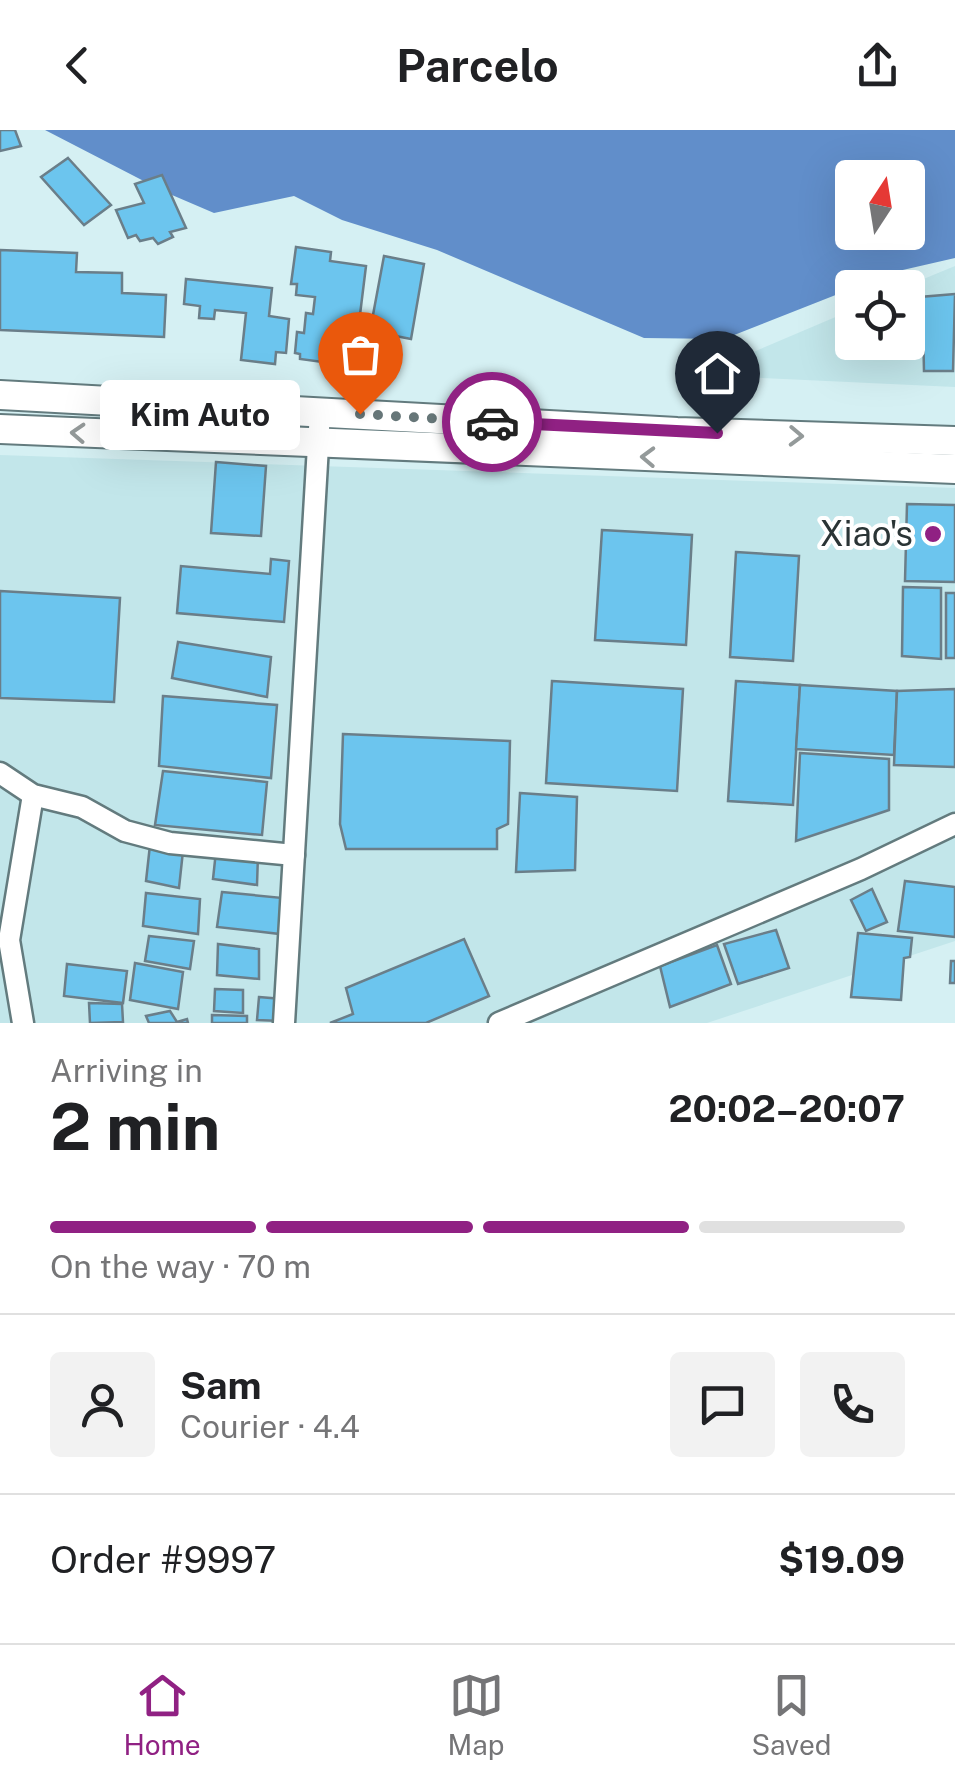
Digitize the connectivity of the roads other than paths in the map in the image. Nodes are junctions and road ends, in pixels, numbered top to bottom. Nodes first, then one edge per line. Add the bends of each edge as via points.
1 (0, 395) edge
2 (320, 412) junction
3 (0, 429) edge
4 (955, 441) edge
5 (318, 444) junction
6 (955, 469) edge
7 (0, 773) edge
8 (33, 795) junction
9 (955, 824) edge
10 (294, 855) junction
11 (23, 1023) edge
12 (284, 1023) edge
13 (499, 1023) edge

1 - 2 main road
2 -> 4 main road
2 - 5 street
5 -> 3 main road
6 -> 5 main road
5 - 10 street
7 - 8 street
8 - 10 street via 82,806 124,831 170,842
8 - 11 street via 9,940
9 - 13 street
10 - 12 street

